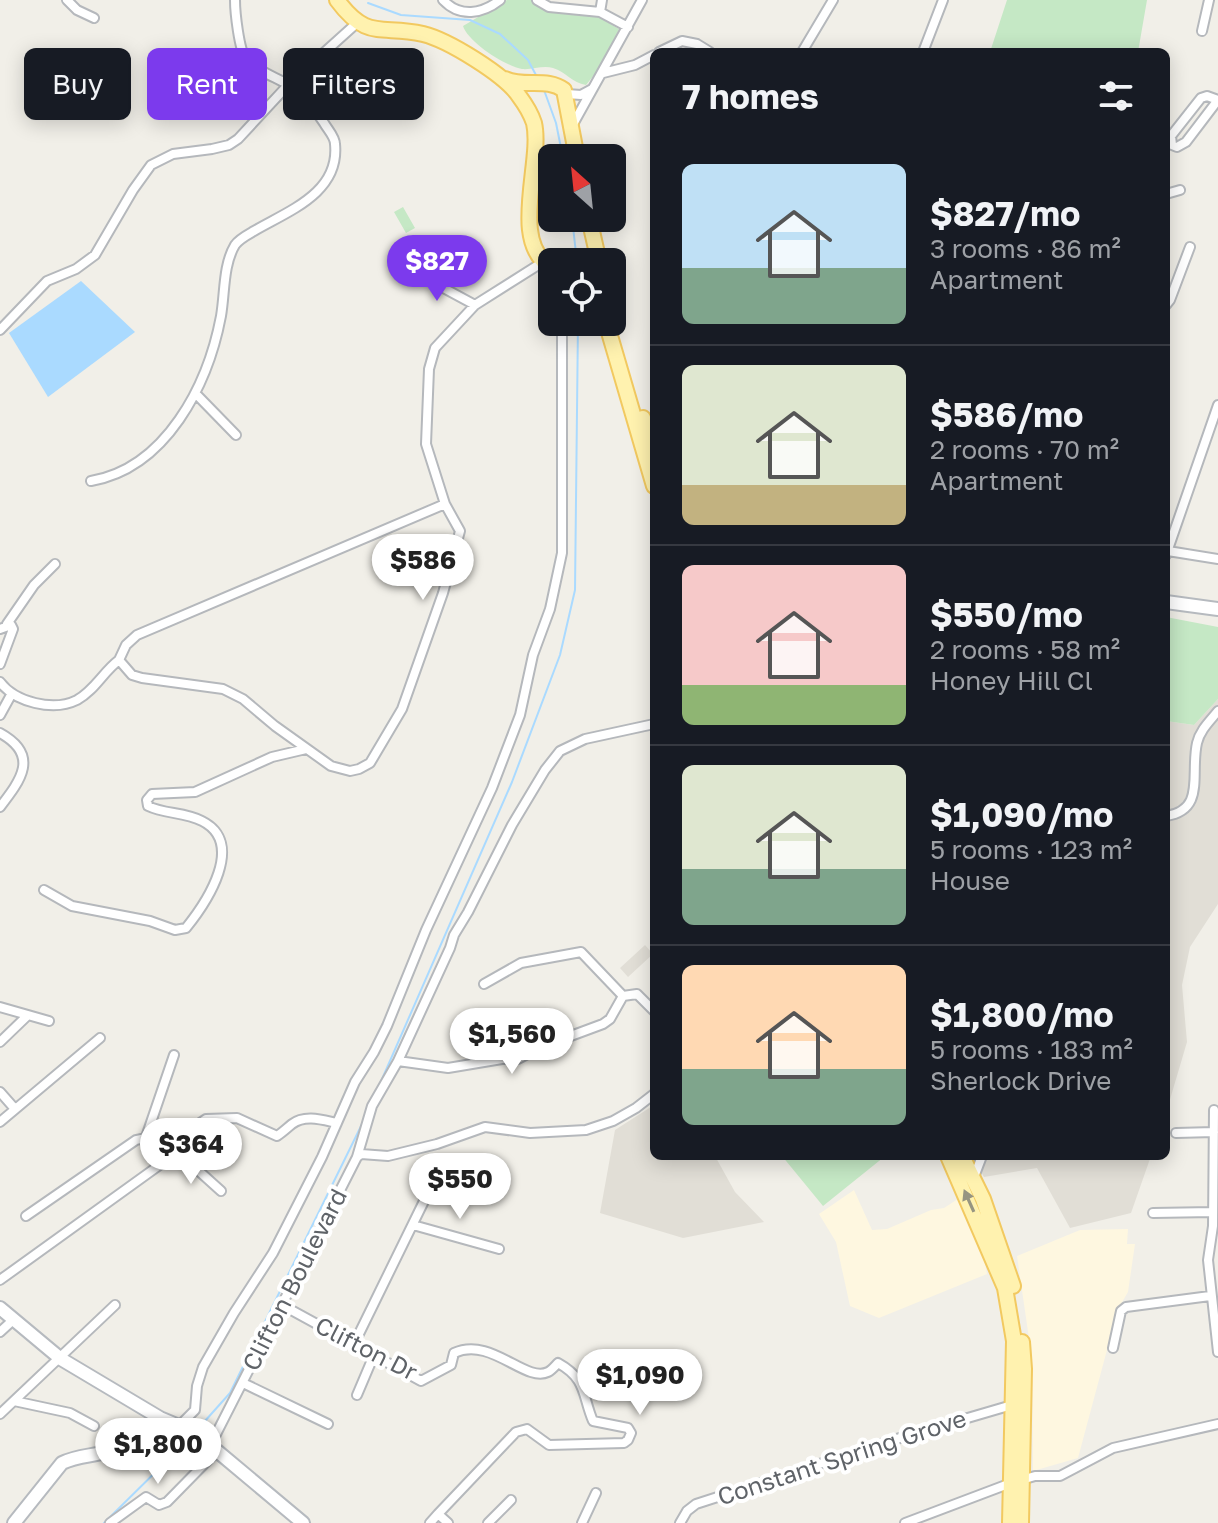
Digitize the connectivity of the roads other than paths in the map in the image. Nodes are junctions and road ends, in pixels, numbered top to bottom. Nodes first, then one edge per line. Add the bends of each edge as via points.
1 (67, 0) edge
2 (235, 0) edge
3 (337, 0) edge
4 (443, 0) edge
5 (500, 0) edge
6 (537, 0) edge
7 (602, 0) edge
8 (642, 0) edge
9 (943, 0) edge
10 (1209, 0) edge
11 (830, 1) edge
12 (600, 12) junction
13 (94, 18) dead end
14 (358, 22) junction
15 (628, 27) junction
16 (1202, 31) dead end
17 (329, 48) edge
18 (667, 48) edge
19 (704, 48) edge
20 (804, 48) edge
21 (925, 48) edge
22 (650, 57) edge
23 (492, 72) junction
24 (603, 73) junction
25 (283, 82) edge
26 (536, 84) junction
27 (594, 88) junction
28 (283, 90) edge
29 (567, 94) junction
30 (1218, 100) edge
31 (532, 119) junction
32 (321, 120) edge
33 (572, 127) junction
34 (575, 144) edge
35 (1180, 190) dead end
36 (1170, 193) edge
37 (1190, 247) dead end
38 (538, 252) edge
39 (538, 270) edge
40 (417, 277) dead end
41 (1170, 300) edge
42 (475, 305) junction
43 (0, 330) edge
44 (562, 336) edge
45 (610, 336) edge
46 (620, 336) edge
47 (196, 394) junction
48 (1217, 409) edge
49 (236, 435) dead end
50 (650, 438) edge
51 (650, 472) edge
52 (91, 481) dead end
53 (445, 504) junction
54 (1170, 544) edge
55 (1170, 553) edge
56 (1218, 559) edge
57 (55, 564) dead end
58 (1170, 603) edge
59 (1218, 609) edge
60 (3, 627) edge
61 (119, 660) junction
62 (0, 664) edge
63 (0, 682) edge
64 (11, 695) junction
65 (1218, 711) edge
66 (0, 715) edge
67 (650, 725) edge
68 (0, 733) edge
69 (306, 749) junction
70 (0, 807) edge
71 (1170, 815) edge
72 (44, 890) dead end
73 (484, 984) dead end
74 (623, 996) junction
75 (0, 1007) edge
76 (650, 1007) edge
77 (27, 1016) junction
78 (49, 1021) dead end
79 (100, 1038) dead end
80 (0, 1042) edge
81 (174, 1055) dead end
82 (398, 1061) junction
83 (0, 1092) edge
84 (650, 1097) edge
85 (15, 1109) junction
86 (1214, 1110) dead end
87 (0, 1122) edge
88 (337, 1123) junction
89 (1214, 1132) junction
90 (1176, 1133) dead end
91 (146, 1137) junction
92 (173, 1153) junction
93 (357, 1157) junction
94 (950, 1160) edge
95 (964, 1160) edge
96 (980, 1160) edge
97 (973, 1178) junction
98 (221, 1191) dead end
99 (426, 1197) dead end
100 (1213, 1212) junction
101 (1153, 1213) dead end
102 (26, 1216) dead end
103 (413, 1225) junction
104 (1214, 1239) edge
105 (499, 1249) dead end
106 (0, 1280) edge
107 (1210, 1296) junction
108 (115, 1305) dead end
109 (282, 1305) junction
110 (0, 1308) edge
111 (12, 1321) junction
112 (0, 1332) edge
113 (354, 1344) junction
114 (1113, 1348) dead end
115 (1218, 1352) edge
116 (374, 1355) junction
117 (61, 1359) junction
118 (243, 1383) junction
119 (357, 1395) dead end
120 (14, 1401) junction
121 (1012, 1405) junction
122 (0, 1414) edge
123 (160, 1418) junction
124 (328, 1424) dead end
125 (1218, 1424) edge
126 (94, 1426) dead end
127 (179, 1426) junction
128 (210, 1447) junction
129 (1016, 1482) junction
130 (596, 1493) dead end
131 (511, 1500) dead end
132 (438, 1514) junction
133 (14, 1523) edge
134 (110, 1523) edge
135 (303, 1523) edge
136 (430, 1523) edge
137 (448, 1523) edge
138 (488, 1523) edge
139 (582, 1523) edge
140 (680, 1523) edge
141 (905, 1523) edge
142 (1010, 1523) edge
143 (1021, 1523) edge

1 - 13 street
2 - 25 street via 244,57
3 - 14 main road
4 - 5 street via 454,9 476,12
6 - 12 street via 549,7
7 - 12 street
8 - 15 street
9 - 21 street
10 - 16 street
11 - 20 street
12 - 15 street
14 - 17 street
14 - 23 main road via 384,32 436,37
15 - 24 street
18 - 19 street via 682,41
22 - 24 street
23 - 26 main road via 516,84
23 - 31 main road via 515,90
24 - 27 street
26 - 29 main road via 560,86
26 - 31 main road via 528,101
27 - 29 street via 581,95
27 - 33 street
28 - 43 street via 229,145 173,154 151,165 95,255 47,281
29 - 33 main road
30 - 30 street via 1186,142 1172,145 1171,136 1201,98
31 - 38 main road via 529,226
32 - 47 street via 335,141 329,178 293,211 237,241 228,260 221,318
33 - 34 main road
35 - 36 street
37 - 41 street
39 - 42 street
40 - 42 street
42 - 53 street via 435,348 429,369 426,444
44 - 88 street via 562,553 528,688 492,788 387,1026
45 - 51 main road
46 - 50 main road
47 - 49 street
47 - 52 street via 144,458 111,478
48 - 54 street
53 - 61 street via 137,635
53 - 69 street via 460,531 402,709 370,763 359,769 331,766
55 - 56 street
57 - 60 street
58 - 59 main road
60 - 62 street via 11,625 13,633
61 - 64 street via 75,701 56,705
61 - 69 street via 132,675 223,689
63 - 64 street
64 - 66 street
65 - 71 street via 1197,744 1192,802 1185,811
67 - 82 street, Clifton Boulevard via 585,739 560,751 545,770 454,935
68 - 70 street via 20,749 25,764 18,784
69 - 72 street via 272,757 195,792 152,794 147,800 155,810 201,820 218,834 221,870 186,928 175,930 72,906
73 - 74 street via 521,963 581,952
74 - 76 street via 637,994
74 - 82 street via 603,1024 518,1059 448,1068
75 - 77 street
77 - 78 street
77 - 80 street
79 - 85 street
81 - 91 street
82 - 93 street, Clifton Boulevard via 372,1106
83 - 85 street
84 - 93 street via 613,1121 586,1130 530,1133 485,1127 388,1156
85 - 87 street
86 - 89 street
88 - 92 street via 304,1119 277,1136 237,1118 206,1119
88 - 127 street via 273,1253 203,1367 195,1410
89 - 90 street
89 - 100 street
91 - 92 street via 163,1141
91 - 102 street via 125,1146
92 - 98 street
92 - 106 street
93 - 109 street, Clifton Boulevard
121 -> 94 main road via 1014,1341 1005,1288
95 - 97 main road
96 - 97 street
97 - 129 main road via 1005,1256 1017,1307 1024,1369
99 - 103 street
100 - 101 street
100 - 104 street
103 - 105 street
103 - 113 street
104 - 107 street via 1208,1260
107 - 114 street via 1126,1307
107 - 115 street
108 - 117 street
109 - 113 street, Clifton Dr
109 - 118 street, Clifton Boulevard
110 - 111 main road
111 - 112 street
111 - 117 main road
113 - 116 street, Clifton Dr
116 - 119 street
116 - 132 street, Clifton Dr via 421,1381 451,1365 454,1353 467,1347 498,1355 535,1374 558,1363 586,1392 593,1421 631,1433 624,1443 563,1446 549,1445 527,1429 516,1432
117 - 120 street
117 - 123 main road
118 - 124 street
118 - 128 street, Clifton Boulevard
120 - 122 street
120 - 126 street via 70,1413
121 - 129 main road
121 - 140 street, Constant Spring Grove via 696,1504
123 - 127 main road
123 - 133 main road via 134,1441 62,1463
125 - 129 street via 1113,1448 1060,1476
127 - 128 main road
128 - 134 street, Clifton Boulevard via 167,1502 159,1505 146,1497
128 - 135 main road
129 - 141 street
129 - 142 main road
129 - 143 main road
130 - 139 street
131 - 138 street
132 - 136 street
132 - 137 street

